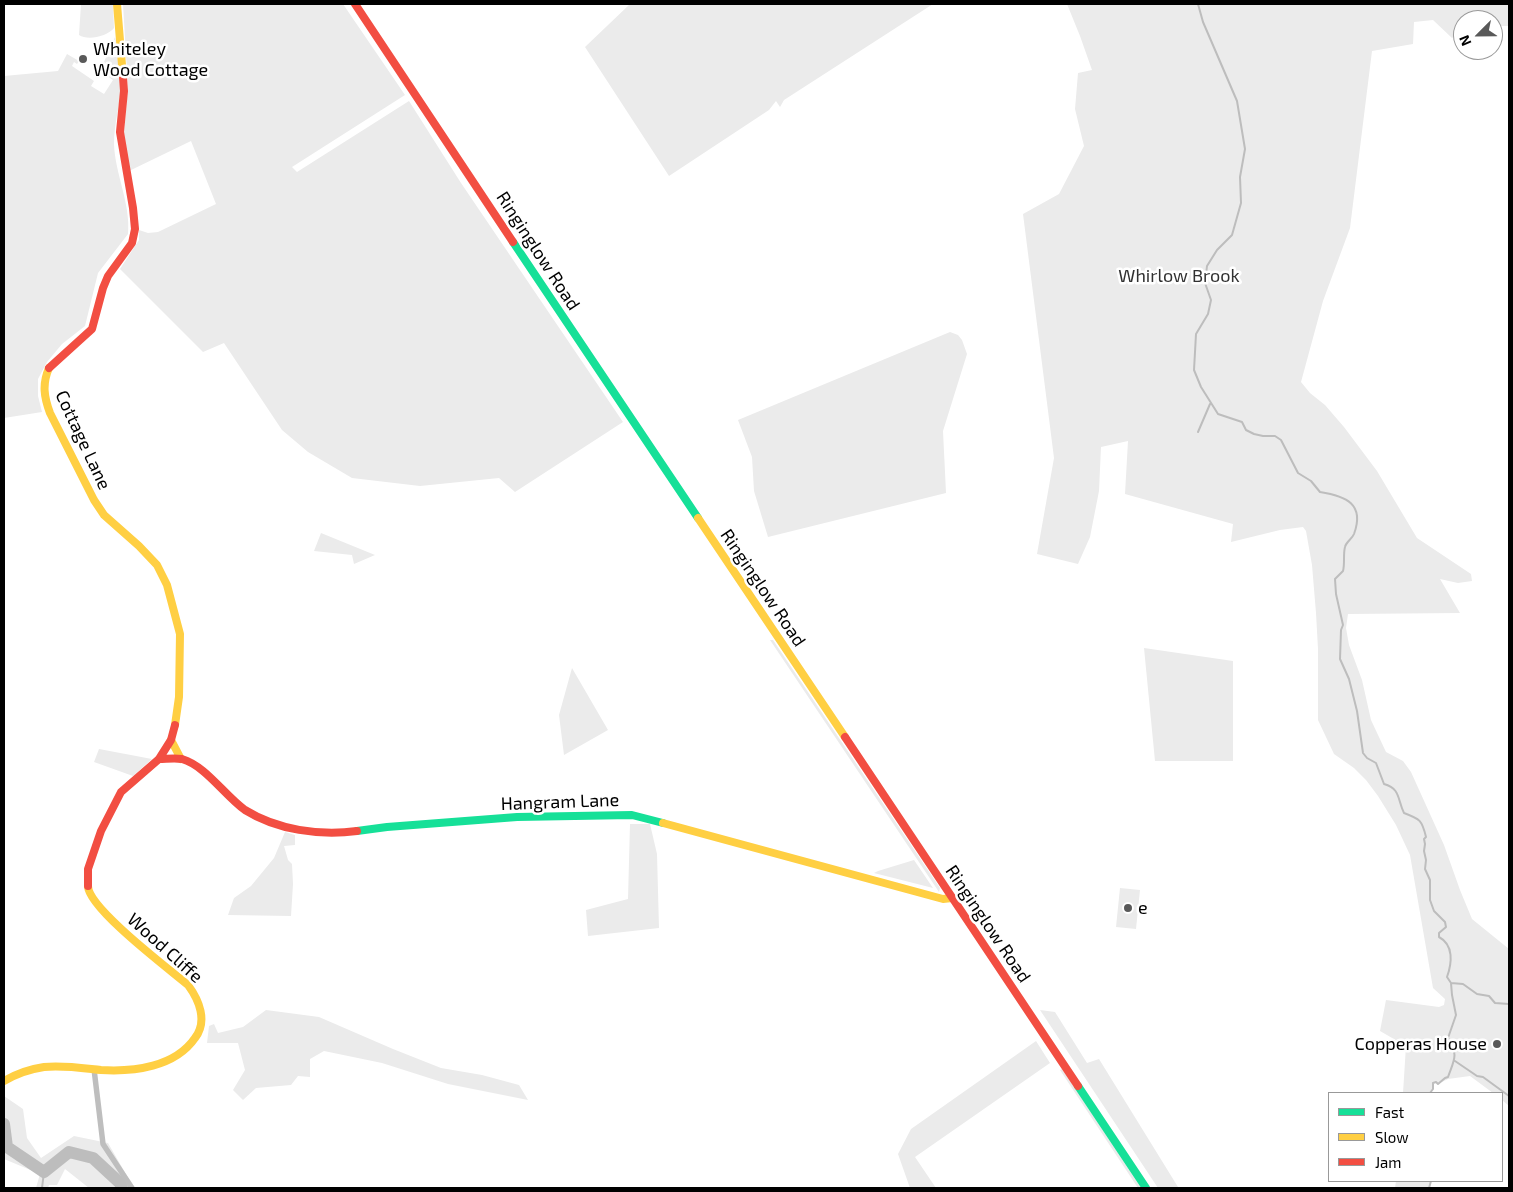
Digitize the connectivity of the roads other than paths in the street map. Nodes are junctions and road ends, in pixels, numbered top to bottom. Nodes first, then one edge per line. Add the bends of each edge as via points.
1 (117, 4) edge
2 (355, 4) edge
3 (171, 740) junction
4 (159, 759) junction
5 (181, 759) junction
6 (952, 898) junction
7 (94, 1069) junction
8 (4, 1081) edge
9 (132, 1188) edge
10 (1146, 1188) edge

1 - 3 street, Cottage Lane via 124,91 120,132 135,229 132,243 108,276 92,329 50,366 44,387 50,413 94,500 104,515 152,559 167,585 180,634 179,697
2 - 6 street, Ringinglow Road
3 - 4 street, Wood Cliffe
3 - 5 street
4 - 5 street
4 - 7 street, Wood Cliffe via 121,792 88,869 88,890 92,900 108,917 196,995 202,1012 199,1035 173,1059 124,1070
5 - 6 street, Hangram Lane via 194,765 244,809 264,820 307,832 343,834 387,827 517,817 632,815 943,899
6 - 10 street, Ringinglow Road
7 - 8 street, Wood Cliffe via 41,1068
7 - 9 street via 103,1144

